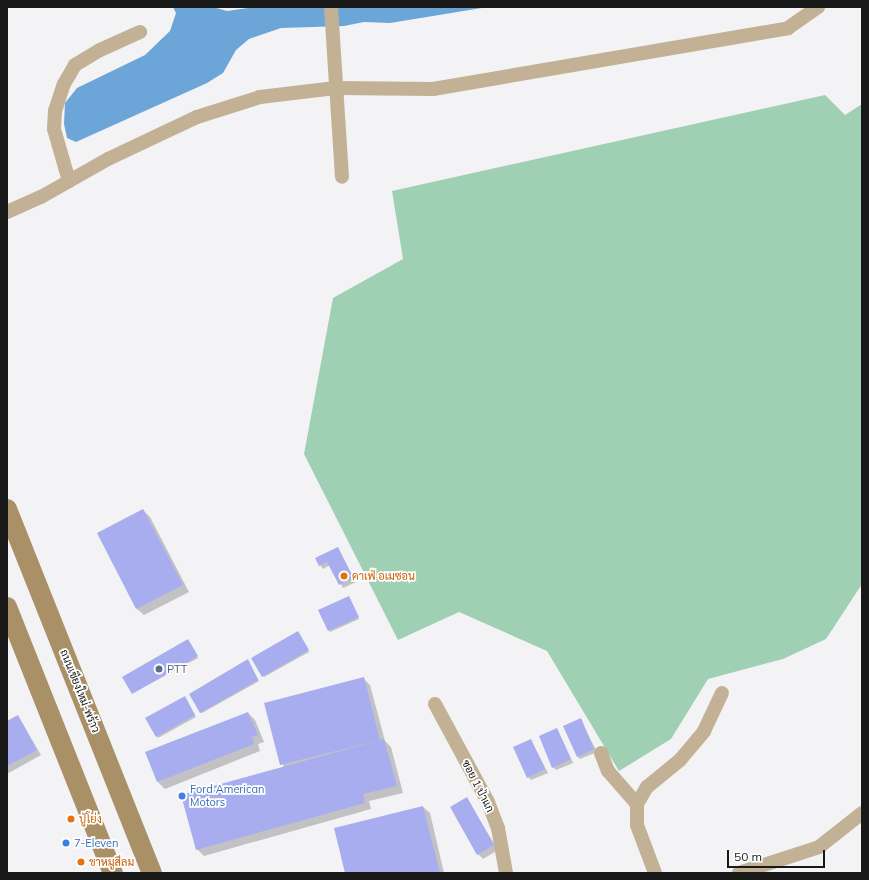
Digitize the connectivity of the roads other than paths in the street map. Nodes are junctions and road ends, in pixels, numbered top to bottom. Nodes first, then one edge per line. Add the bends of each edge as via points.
1 (331, 7) edge
2 (818, 7) edge
3 (140, 32) dead end
4 (335, 88) junction
5 (342, 177) dead end
6 (69, 181) junction
7 (7, 212) edge
8 (7, 509) edge
9 (7, 608) edge
10 (722, 692) dead end
11 (435, 704) dead end
12 (601, 753) dead end
13 (637, 804) junction
14 (862, 813) edge
15 (113, 873) edge
16 (152, 873) edge
17 (506, 873) edge
18 (655, 873) edge
19 (739, 873) edge

1 - 4 street
2 - 4 street via 788,28 433,89
3 - 6 street via 100,50 75,65 64,84 55,111 54,129
4 - 5 street
4 - 6 street via 260,97 197,117 108,159
6 - 7 street
8 - 16 main road, ถนนเชียงใหม่-พร้าว
9 - 15 main road
10 - 13 street via 704,731 680,760 647,787
11 - 17 street, ซอย 1 ป่าแก via 488,802 498,828
12 - 13 street via 608,771
13 - 18 street via 637,825
14 - 19 street via 819,847

